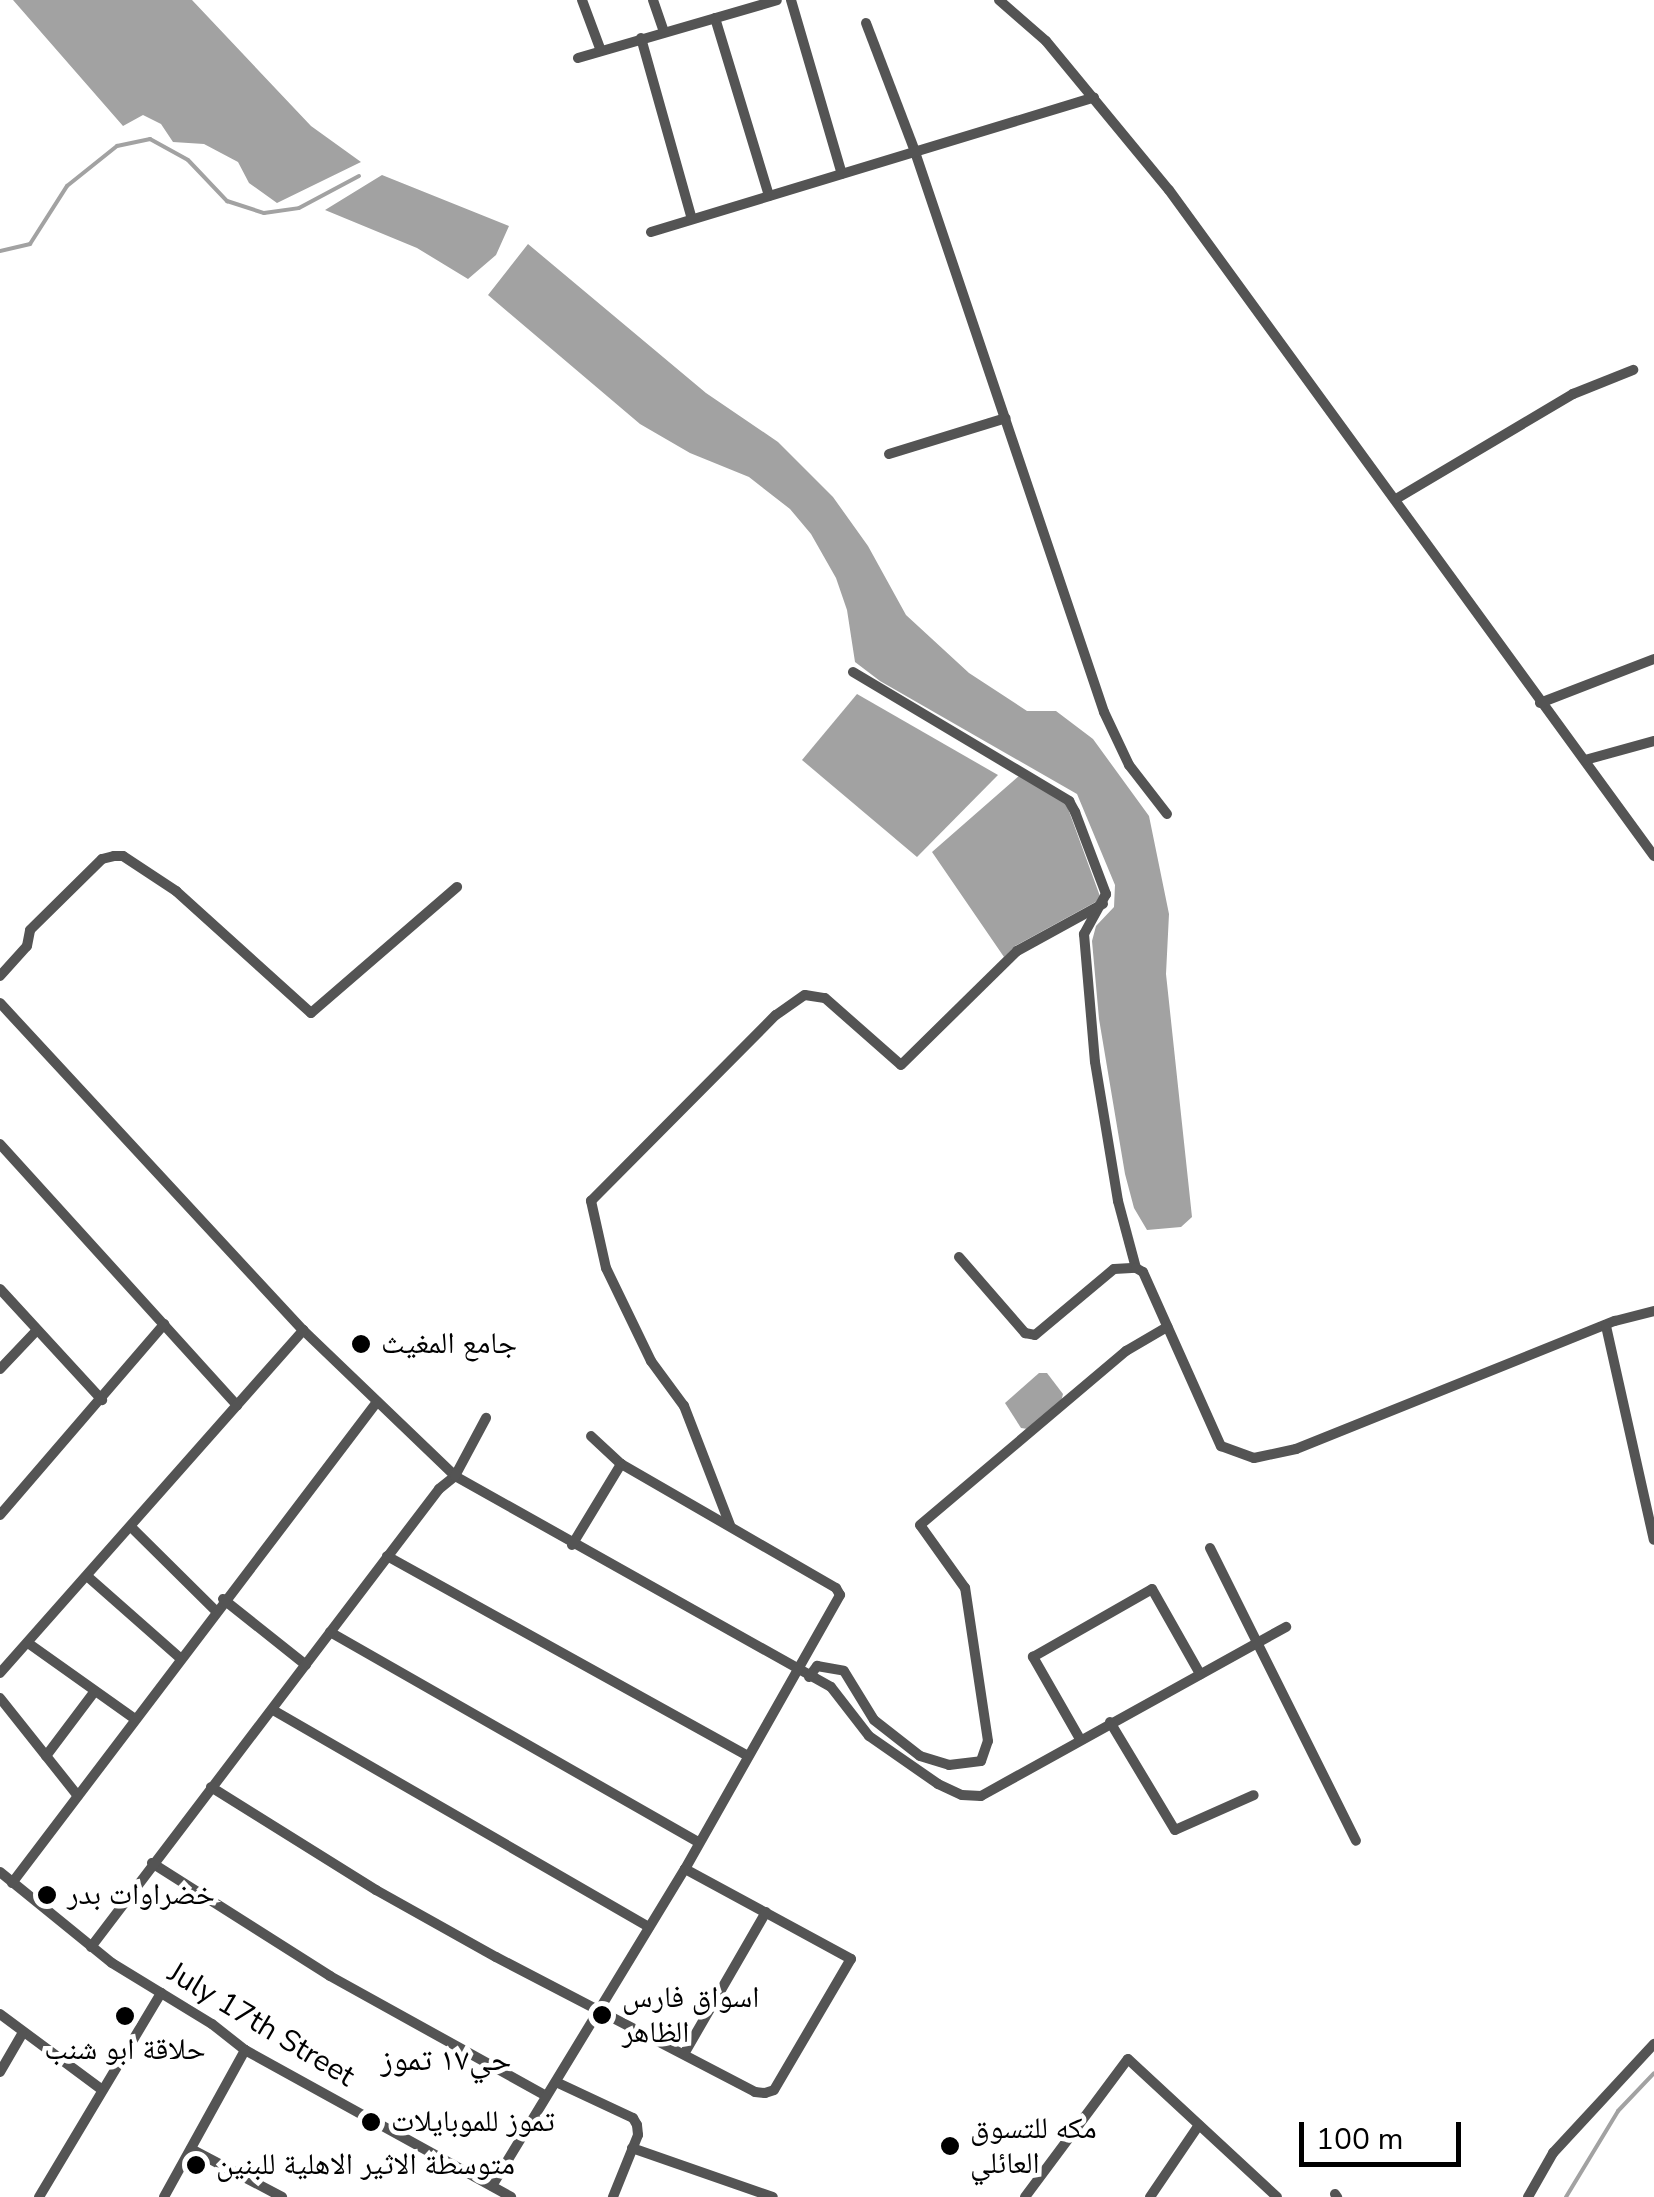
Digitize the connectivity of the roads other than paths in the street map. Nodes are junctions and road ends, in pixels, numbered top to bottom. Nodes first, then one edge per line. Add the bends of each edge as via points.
1 (582, 0) edge
2 (653, 0) edge
3 (728, 0) edge
4 (777, 0) edge
5 (791, 0) edge
6 (998, 0) edge
7 (732, 13) junction
8 (715, 18) junction
9 (866, 23) dead end
10 (664, 32) junction
11 (642, 38) junction
12 (601, 50) junction
13 (578, 58) dead end
14 (1094, 97) junction
15 (914, 150) junction
16 (842, 174) junction
17 (769, 196) junction
18 (692, 219) junction
19 (651, 232) dead end
20 (1632, 370) dead end
21 (1006, 418) junction
22 (889, 454) dead end
23 (1396, 499) junction
24 (1654, 659) edge
25 (853, 672) dead end
26 (1540, 703) junction
27 (1654, 740) edge
28 (1584, 760) junction
29 (1167, 814) dead end
30 (1654, 856) edge
31 (457, 887) dead end
32 (1103, 904) junction
33 (0, 976) edge
34 (0, 1003) edge
35 (0, 1144) edge
36 (959, 1257) dead end
37 (1136, 1268) junction
38 (0, 1289) edge
39 (1654, 1311) edge
40 (164, 1324) junction
41 (1606, 1326) junction
42 (1167, 1328) junction
43 (38, 1330) junction
44 (304, 1330) junction
45 (0, 1369) edge
46 (102, 1400) junction
47 (377, 1402) junction
48 (237, 1405) junction
49 (486, 1418) dead end
50 (591, 1436) dead end
51 (621, 1464) junction
52 (456, 1476) junction
53 (0, 1515) edge
54 (730, 1525) junction
55 (130, 1527) junction
56 (1654, 1540) edge
57 (572, 1545) junction
58 (1210, 1548) dead end
59 (387, 1556) junction
60 (87, 1576) junction
61 (224, 1599) junction
62 (215, 1610) junction
63 (1286, 1626) dead end
64 (330, 1632) junction
65 (28, 1643) junction
66 (1257, 1643) junction
67 (180, 1658) junction
68 (306, 1664) junction
69 (0, 1673) edge
70 (804, 1674) junction
71 (1200, 1674) junction
72 (96, 1691) junction
73 (0, 1698) edge
74 (273, 1710) junction
75 (136, 1719) junction
76 (1110, 1722) junction
77 (1080, 1739) junction
78 (46, 1756) junction
79 (748, 1756) junction
80 (210, 1788) junction
81 (1254, 1795) dead end
82 (78, 1796) junction
83 (697, 1841) junction
84 (1356, 1841) dead end
85 (152, 1864) junction
86 (685, 1868) junction
87 (0, 1872) edge
88 (12, 1884) junction
89 (766, 1912) junction
90 (649, 1927) junction
91 (90, 1947) junction
92 (160, 1993) junction
93 (599, 2007) junction
94 (0, 2014) edge
95 (22, 2034) junction
96 (1654, 2044) edge
97 (245, 2050) junction
98 (684, 2054) junction
99 (0, 2072) edge
100 (556, 2082) junction
101 (100, 2090) junction
102 (546, 2095) junction
103 (1199, 2125) junction
104 (632, 2148) junction
105 (191, 2150) junction
106 (492, 2186) junction
107 (1273, 2196) edge
108 (39, 2197) edge
109 (164, 2197) edge
110 (282, 2197) edge
111 (511, 2197) edge
112 (613, 2197) edge
113 (773, 2197) edge
114 (1025, 2197) edge
115 (1150, 2197) edge
116 (1528, 2197) edge

1 - 12 street
2 - 10 street
3 - 7 street
4 - 7 street
5 - 16 street
6 - 14 street via 1046,40
7 - 8 street
8 - 10 street
8 - 17 street
9 - 15 street
10 - 11 street
11 - 12 street
11 - 18 street
12 - 13 street
14 - 15 street
14 - 23 street
15 - 16 street
15 - 21 street
16 - 17 street
17 - 18 street
18 - 19 street
20 - 23 street via 1573,394
21 - 22 street
21 - 29 street via 1104,712 1129,764
23 - 26 street
24 - 26 street
25 - 32 street via 1069,802 1106,894
26 - 28 street
27 - 28 street
28 - 30 street
31 - 33 street via 311,1013 176,891 114,856 102,859 30,930 27,946
32 - 37 street via 1084,934 1118,1201
32 - 54 street via 1018,951 901,1065 825,998 806,995 776,1015 590,1201 606,1268 651,1361 684,1406
34 - 44 street
35 - 40 street
36 - 37 street via 1025,1333 1035,1336 1114,1269
37 - 42 street
38 - 43 street
39 - 41 street
40 - 46 street
40 - 48 street
41 - 42 street via 1296,1448 1254,1458 1221,1446
41 - 56 street
42 - 70 street via 1126,1351 920,1526 965,1588 988,1741 981,1761 949,1765 920,1756 874,1720 844,1671 817,1666
43 - 45 street
43 - 46 street
44 - 47 street
44 - 48 street
46 - 53 street
47 - 52 street
47 - 61 street
48 - 55 street
49 - 52 street
50 - 51 street
51 - 54 street
51 - 57 street
52 - 57 street
52 - 59 street via 439,1488
54 - 70 street via 840,1594
55 - 60 street
55 - 62 street
57 - 70 street
58 - 66 street
59 - 64 street
59 - 79 street
60 - 65 street
60 - 67 street
61 - 62 street
61 - 68 street
62 - 67 street
63 - 66 street
64 - 68 street
64 - 83 street
65 - 69 street
65 - 72 street
66 - 71 street
66 - 84 street
67 - 75 street
68 - 74 street
70 - 77 street via 830,1687 869,1736 962,1796 980,1796
70 - 79 street
71 - 76 street
71 - 77 street via 1152,1589 1033,1656
72 - 75 street
72 - 78 street
73 - 78 street
74 - 80 street
74 - 90 street
75 - 82 street
76 - 77 street
76 - 81 street via 1175,1830
78 - 82 street
79 - 83 street
80 - 85 street
80 - 93 street via 393,1900
82 - 88 street
83 - 86 street
85 - 91 street
85 - 102 street via 314,1966
86 - 89 street
86 - 90 street
87 - 88 street, July 17th Street
88 - 91 street, July 17th Street
89 - 98 street
89 - 98 street via 851,1962 774,2090 755,2092
90 - 93 street
91 - 92 street, July 17th Street
92 - 97 street, July 17th Street
92 - 101 street
93 - 98 street
93 - 100 street
94 - 95 street
95 - 99 street
95 - 101 street
96 - 116 street via 1553,2153
97 - 105 street
97 - 106 street, July 17th Street
100 - 102 street
100 - 104 street via 633,2118 638,2135
101 - 108 street
102 - 106 street
103 - 107 street
103 - 114 street via 1128,2059
103 - 115 street
104 - 112 street
104 - 113 street
105 - 109 street
105 - 110 street
106 - 111 street, July 17th Street

